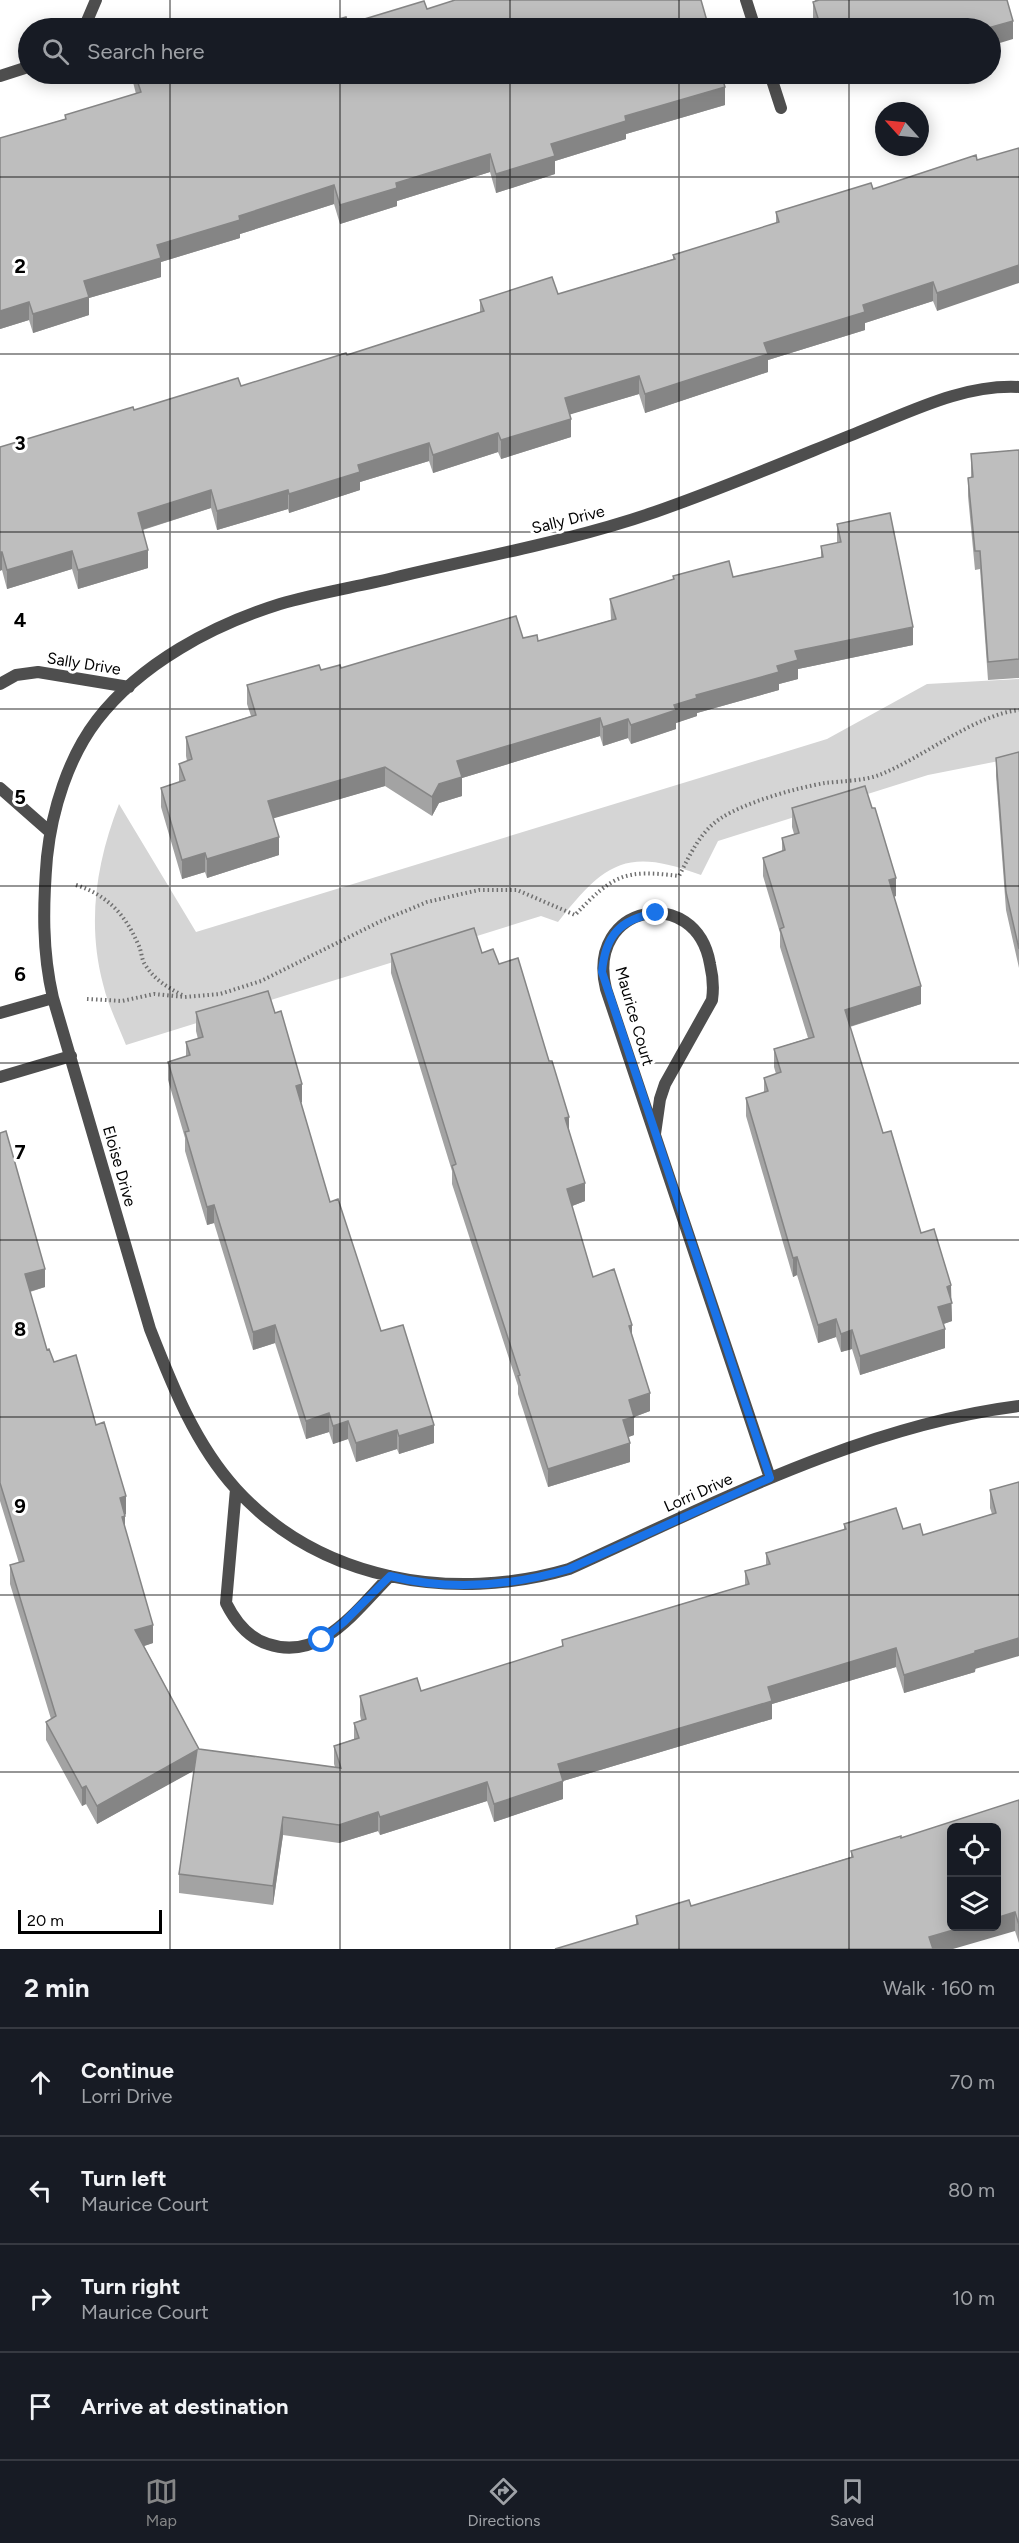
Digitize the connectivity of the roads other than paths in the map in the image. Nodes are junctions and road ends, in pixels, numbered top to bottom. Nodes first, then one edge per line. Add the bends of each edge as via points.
1 (96, 0) edge
2 (746, 0) edge
3 (88, 18) edge
4 (752, 18) edge
5 (18, 70) edge
6 (0, 76) edge
7 (773, 84) edge
8 (781, 108) dead end
9 (1019, 387) edge
10 (0, 684) edge
11 (129, 687) junction
12 (76, 757) joint
13 (0, 788) edge
14 (50, 832) junction
15 (53, 998) junction
16 (0, 1013) edge
17 (71, 1056) junction
18 (0, 1077) edge
19 (655, 1134) junction
20 (1019, 1406) edge
21 (770, 1478) junction
22 (236, 1489) junction
23 (300, 1542) joint
24 (390, 1576) junction

1 - 3 street
2 - 4 street
5 - 6 street
7 - 8 street
9 - 11 street, Sally Drive via 990,387 938,401 708,492 597,530 281,604 205,635 165,658
10 - 11 street, Sally Drive via 16,675 39,672
11 - 12 street, Sally Drive via 97,720
12 - 14 street, Eloise Drive via 59,796
13 - 14 street
14 - 15 street, Eloise Drive via 44,925 46,968
15 - 16 street
15 - 17 street, Eloise Drive
17 - 18 street
17 - 22 street, Eloise Drive via 150,1329 185,1411 208,1452
19 - 19 street, Maurice Court via 665,1084 712,1000 714,987 703,939 674,916 656,913 637,916 621,926 609,940 602,972
19 - 21 street, Maurice Court
20 - 21 street, Lorri Drive via 932,1422
21 - 24 street, Lorri Drive via 569,1569 537,1578 502,1584 455,1585
22 - 23 street, Eloise Drive
22 - 24 street via 226,1603 244,1630 260,1642 282,1649 303,1648 322,1640
23 - 24 street, Lorri Drive via 369,1572

